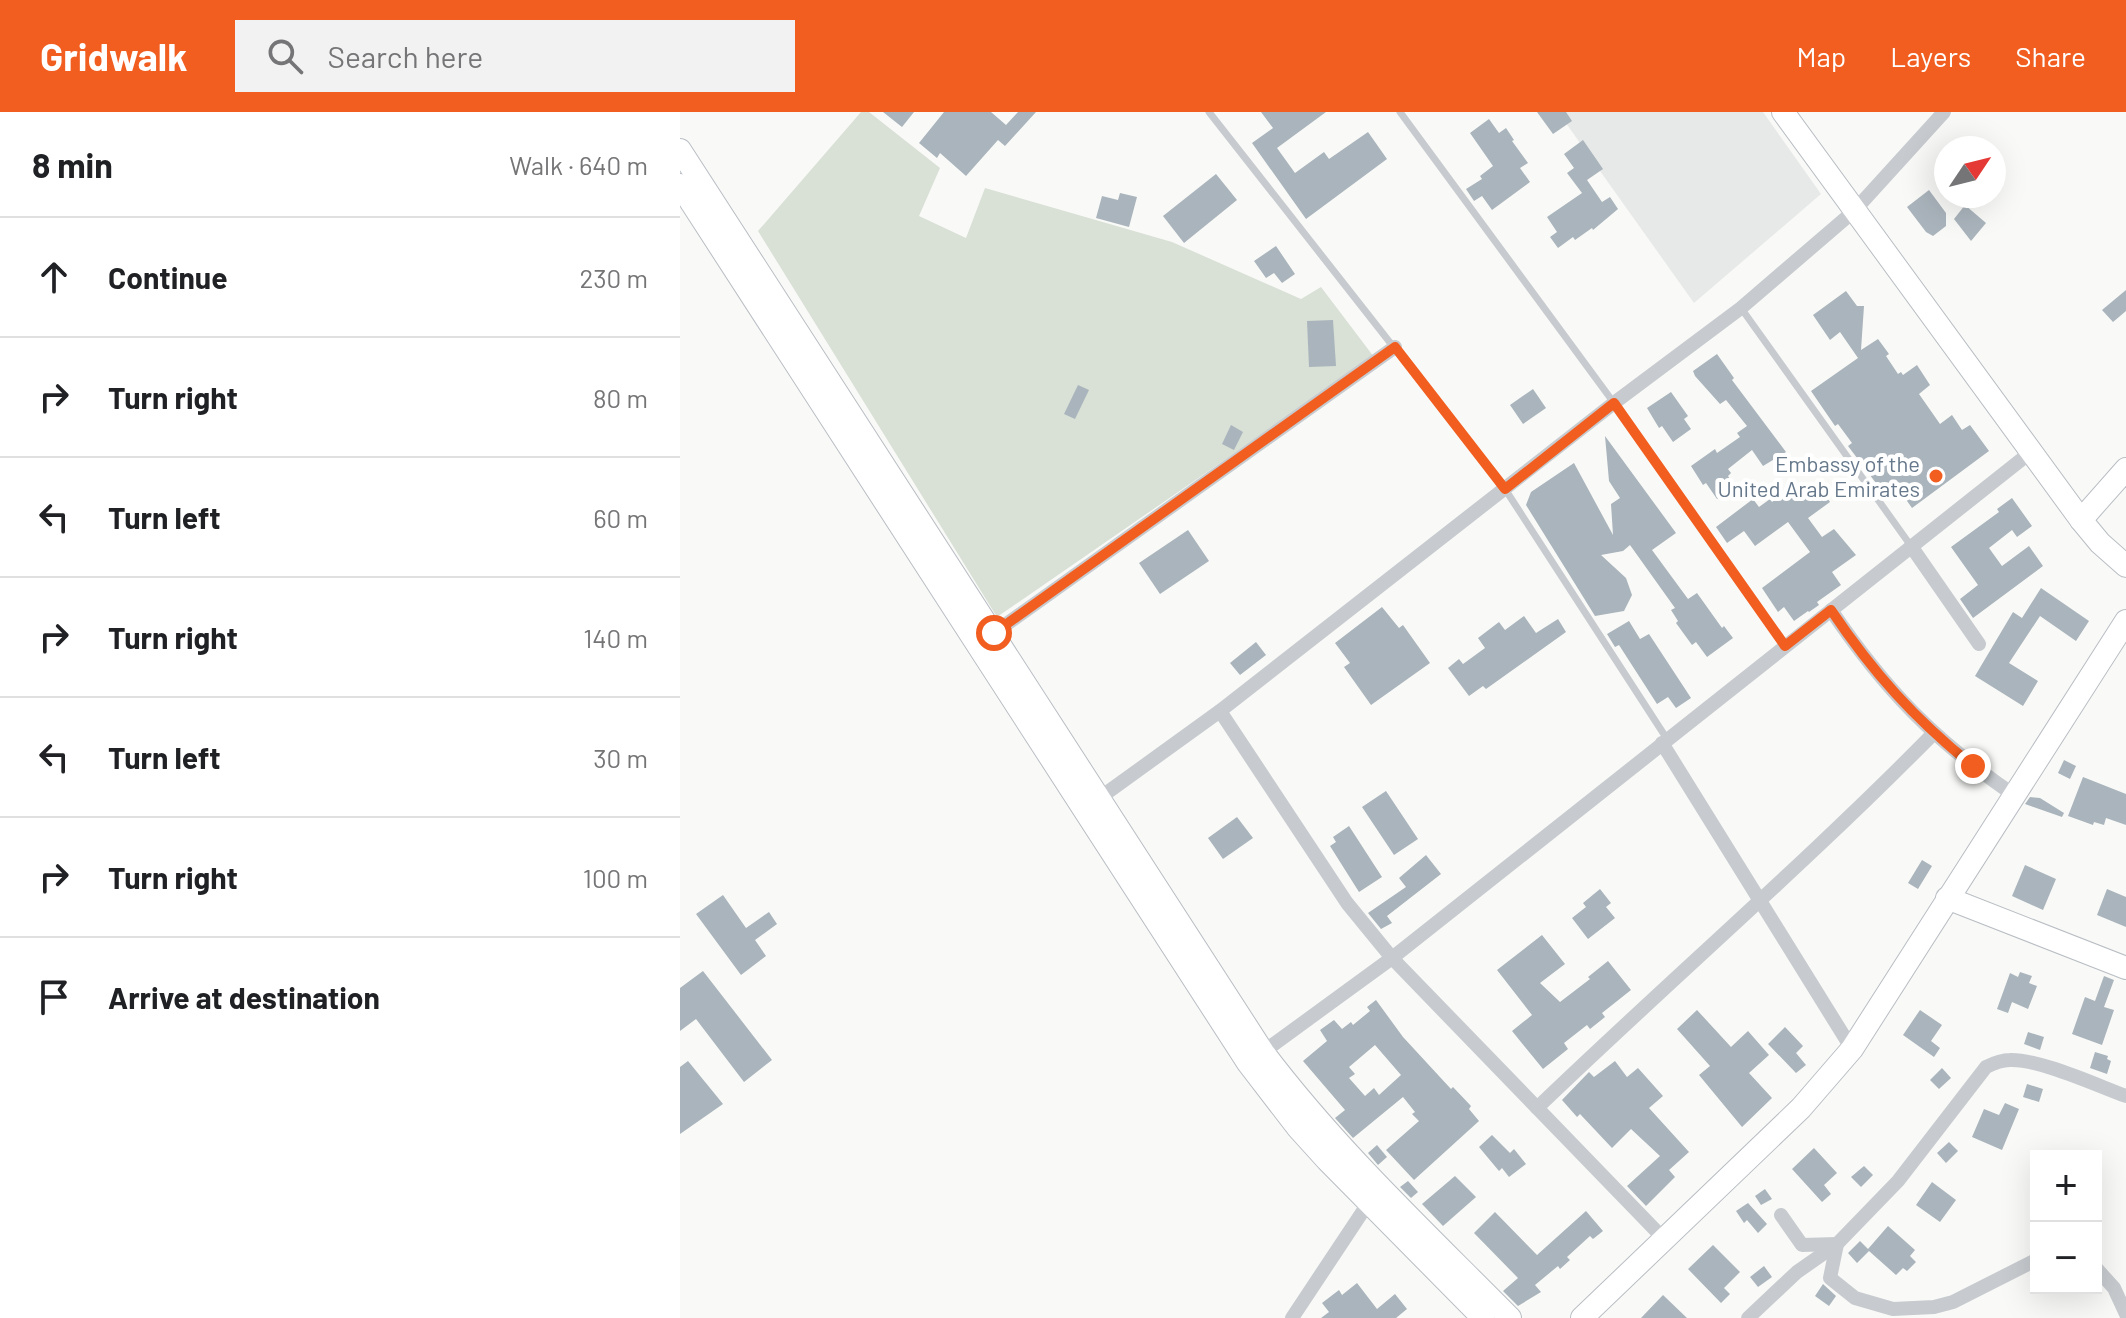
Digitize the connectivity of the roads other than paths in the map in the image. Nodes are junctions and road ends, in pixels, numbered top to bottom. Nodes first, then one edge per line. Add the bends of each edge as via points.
1 (1209, 112) edge
2 (1400, 112) edge
3 (1783, 112) edge
4 (1944, 112) edge
5 (680, 150) edge
6 (680, 185) edge
7 (1854, 211) junction
8 (742, 263) junction
9 (1741, 308) junction
10 (1395, 347) junction
11 (1614, 403) junction
12 (2031, 452) junction
13 (2126, 469) edge
14 (1505, 489) junction
15 (2081, 520) junction
16 (1911, 546) junction
17 (2126, 566) edge
18 (1831, 610) junction
19 (2126, 621) edge
20 (994, 633) junction
21 (1979, 644) dead end
22 (1785, 646) junction
23 (1220, 711) junction
24 (1933, 734) junction
25 (1665, 741) junction
26 (2014, 795) junction
27 (1092, 803) junction
28 (1947, 898) junction
29 (1759, 901) junction
30 (1392, 958) junction
31 (2126, 968) edge
32 (1852, 1049) junction
33 (1256, 1057) junction
34 (2126, 1096) edge
35 (1537, 1108) junction
36 (1369, 1202) junction
37 (1781, 1215) dead end
38 (1664, 1239) junction
39 (1837, 1244) junction
40 (2030, 1263) edge
41 (2102, 1275) edge
42 (2126, 1314) edge
43 (1292, 1318) edge
44 (1483, 1318) edge
45 (1510, 1318) edge
46 (1582, 1318) edge
47 (1748, 1318) edge

1 - 10 lane
2 - 11 lane
3 - 7 main road
4 - 7 street
5 - 8 main road
6 - 8 main road
7 - 9 street
7 - 12 main road
8 - 20 main road
8 - 27 main road
9 - 11 street
9 - 16 lane
10 - 14 lane
10 - 20 street
11 - 14 street
11 - 22 lane
12 - 15 main road
12 - 16 street
13 - 15 main road
14 - 23 street
14 - 25 lane
15 - 17 main road
16 - 18 street
16 - 21 street
18 - 22 street
18 - 24 street via 1878,676
19 - 26 main road
20 - 27 main road
22 - 25 street
23 - 27 street
23 - 30 street via 1347,903
24 - 26 street
24 - 29 street
25 - 29 street
25 - 30 street
26 - 28 main road
27 - 33 main road
28 - 31 main road
28 - 32 main road
29 - 32 street
29 - 35 street
30 - 33 street
30 - 35 street
32 - 38 main road via 1801,1108
33 - 36 main road via 1298,1128
33 - 45 main road
34 - 39 street via 2035,1064 2012,1060 1986,1067 1898,1181
35 - 38 street
36 - 43 street
36 - 44 main road
37 - 39 street via 1802,1245
38 - 46 main road
39 - 40 street via 1830,1278 1855,1298 1893,1309 1953,1302
39 - 47 street via 1797,1272
41 - 42 street

